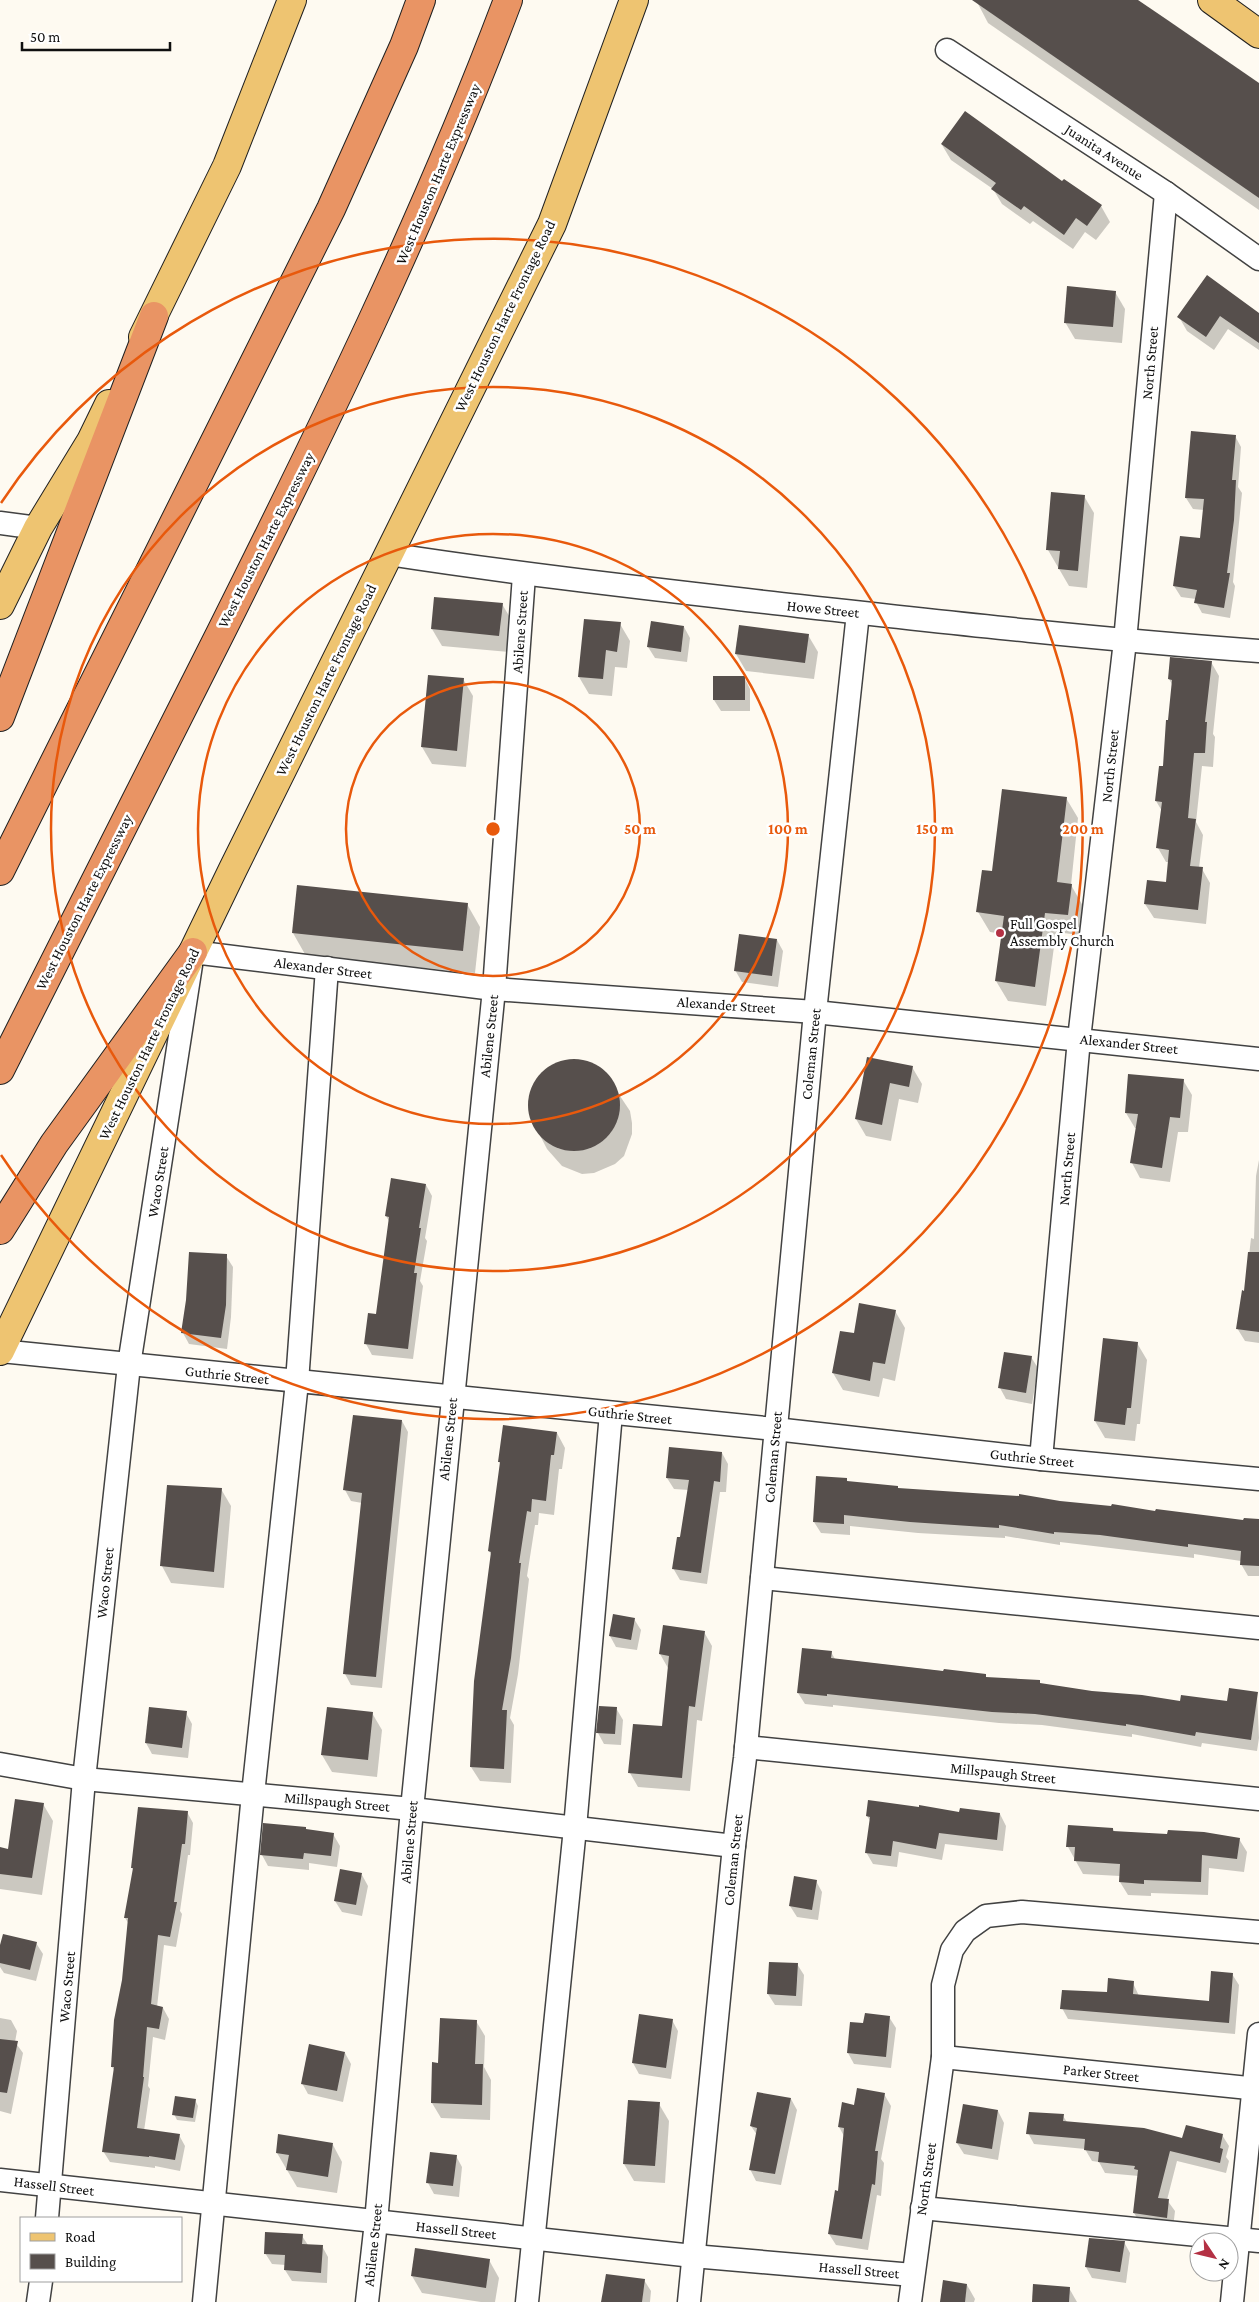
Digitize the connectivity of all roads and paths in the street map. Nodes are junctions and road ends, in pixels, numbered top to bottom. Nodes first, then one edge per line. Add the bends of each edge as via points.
1 (292, 0) edge
2 (420, 0) edge
3 (508, 0) edge
4 (634, 0) edge
5 (1212, 0) edge
6 (1259, 34) edge
7 (947, 50) dead end
8 (1166, 192) junction
9 (1259, 259) edge
10 (154, 316) junction
11 (0, 523) edge
12 (38, 528) junction
13 (388, 554) junction
14 (524, 575) junction
15 (0, 605) edge
16 (858, 613) junction
17 (1124, 641) junction
18 (1259, 651) edge
19 (0, 717) edge
20 (0, 871) edge
21 (193, 952) junction
22 (327, 968) junction
23 (494, 988) junction
24 (815, 1012) junction
25 (1079, 1039) junction
26 (1259, 1059) edge
27 (0, 1070) edge
28 (0, 1230) edge
29 (0, 1351) edge
30 (130, 1365) junction
31 (298, 1382) junction
32 (452, 1397) junction
33 (611, 1413) junction
34 (775, 1429) junction
35 (1041, 1459) junction
36 (1259, 1479) edge
37 (762, 1578) junction
38 (1259, 1628) edge
39 (746, 1747) junction
40 (0, 1764) edge
41 (84, 1779) junction
42 (253, 1794) junction
43 (1259, 1799) edge
44 (412, 1809) junction
45 (575, 1828) junction
46 (734, 1846) junction
47 (1259, 1932) edge
48 (1259, 2034) edge
49 (944, 2057) junction
50 (1257, 2089) edge
51 (0, 2180) edge
52 (50, 2186) junction
53 (214, 2204) junction
54 (922, 2208) junction
55 (47, 2217) edge
56 (376, 2222) junction
57 (534, 2239) junction
58 (1249, 2240) edge
59 (693, 2256) junction
60 (913, 2275) junction
61 (41, 2282) edge
62 (38, 2302) edge
63 (204, 2302) edge
64 (367, 2302) edge
65 (527, 2302) edge
66 (689, 2302) edge
67 (910, 2302) edge
68 (1232, 2302) edge

1 - 10 main road via 227,166
2 - 20 highway via 404,46 331,209
3 - 27 highway, West Houston Harte Expressway via 472,98 308,459
4 - 13 main road, West Houston Harte Frontage Road via 552,224
5 - 6 main road
7 - 8 street, Juanita Avenue
8 - 9 street, Juanita Avenue
8 - 17 street, North Street
10 - 12 main road via 91,441
10 - 19 highway
11 - 12 street
12 - 15 main road
13 - 14 street, Howe Street
13 - 21 main road, West Houston Harte Frontage Road
14 - 16 street, Howe Street
14 - 23 street, Abilene Street
16 - 17 street, Howe Street
16 - 24 street, Coleman Street
17 - 18 street, Howe Street
17 - 25 street, North Street
21 - 22 street, Alexander Street
21 - 28 highway via 54,1144
21 - 29 main road, West Houston Harte Frontage Road
21 - 30 street, Waco Street
22 - 23 street, Alexander Street
22 - 31 street
23 - 24 street, Alexander Street
23 - 32 street, Abilene Street
24 - 25 street, Alexander Street
24 - 34 street, Coleman Street
25 - 26 street, Alexander Street
25 - 35 street, North Street
29 - 30 street, Guthrie Street
30 - 31 street, Guthrie Street
30 - 41 street, Waco Street
31 - 32 street, Guthrie Street
31 - 42 street
32 - 33 street, Guthrie Street
32 - 44 street, Abilene Street
33 - 34 street, Guthrie Street
33 - 45 street
34 - 35 street, Guthrie Street
34 - 37 street, Coleman Street
35 - 36 street, Guthrie Street
37 - 38 street
37 - 39 street, Coleman Street
39 - 43 street, Millspaugh Street
39 - 46 street, Coleman Street
40 - 41 street, Millspaugh Street
41 - 42 street, Millspaugh Street
41 - 52 street, Waco Street
42 - 44 street, Millspaugh Street
42 - 53 street
44 - 45 street, Millspaugh Street
44 - 56 street, Abilene Street
45 - 46 street, Millspaugh Street
45 - 57 street
46 - 59 street, Coleman Street
47 - 49 street, North Street via 1022,1912 986,1916 965,1932 952,1950 942,1985
48 - 50 street
49 - 50 street, Parker Street
49 - 54 street, North Street
50 - 58 street
51 - 52 street, Hassell Street
52 - 53 street, Hassell Street
52 - 55 street, Waco Street
53 - 56 street, Hassell Street
53 - 63 street
54 - 58 street
54 - 60 street, North Street
56 - 57 street, Hassell Street
56 - 64 street, Abilene Street
57 - 59 street, Hassell Street
57 - 65 street
58 - 68 street
59 - 60 street, Hassell Street
59 - 66 street, Coleman Street
60 - 67 street, North Street
61 - 62 street

